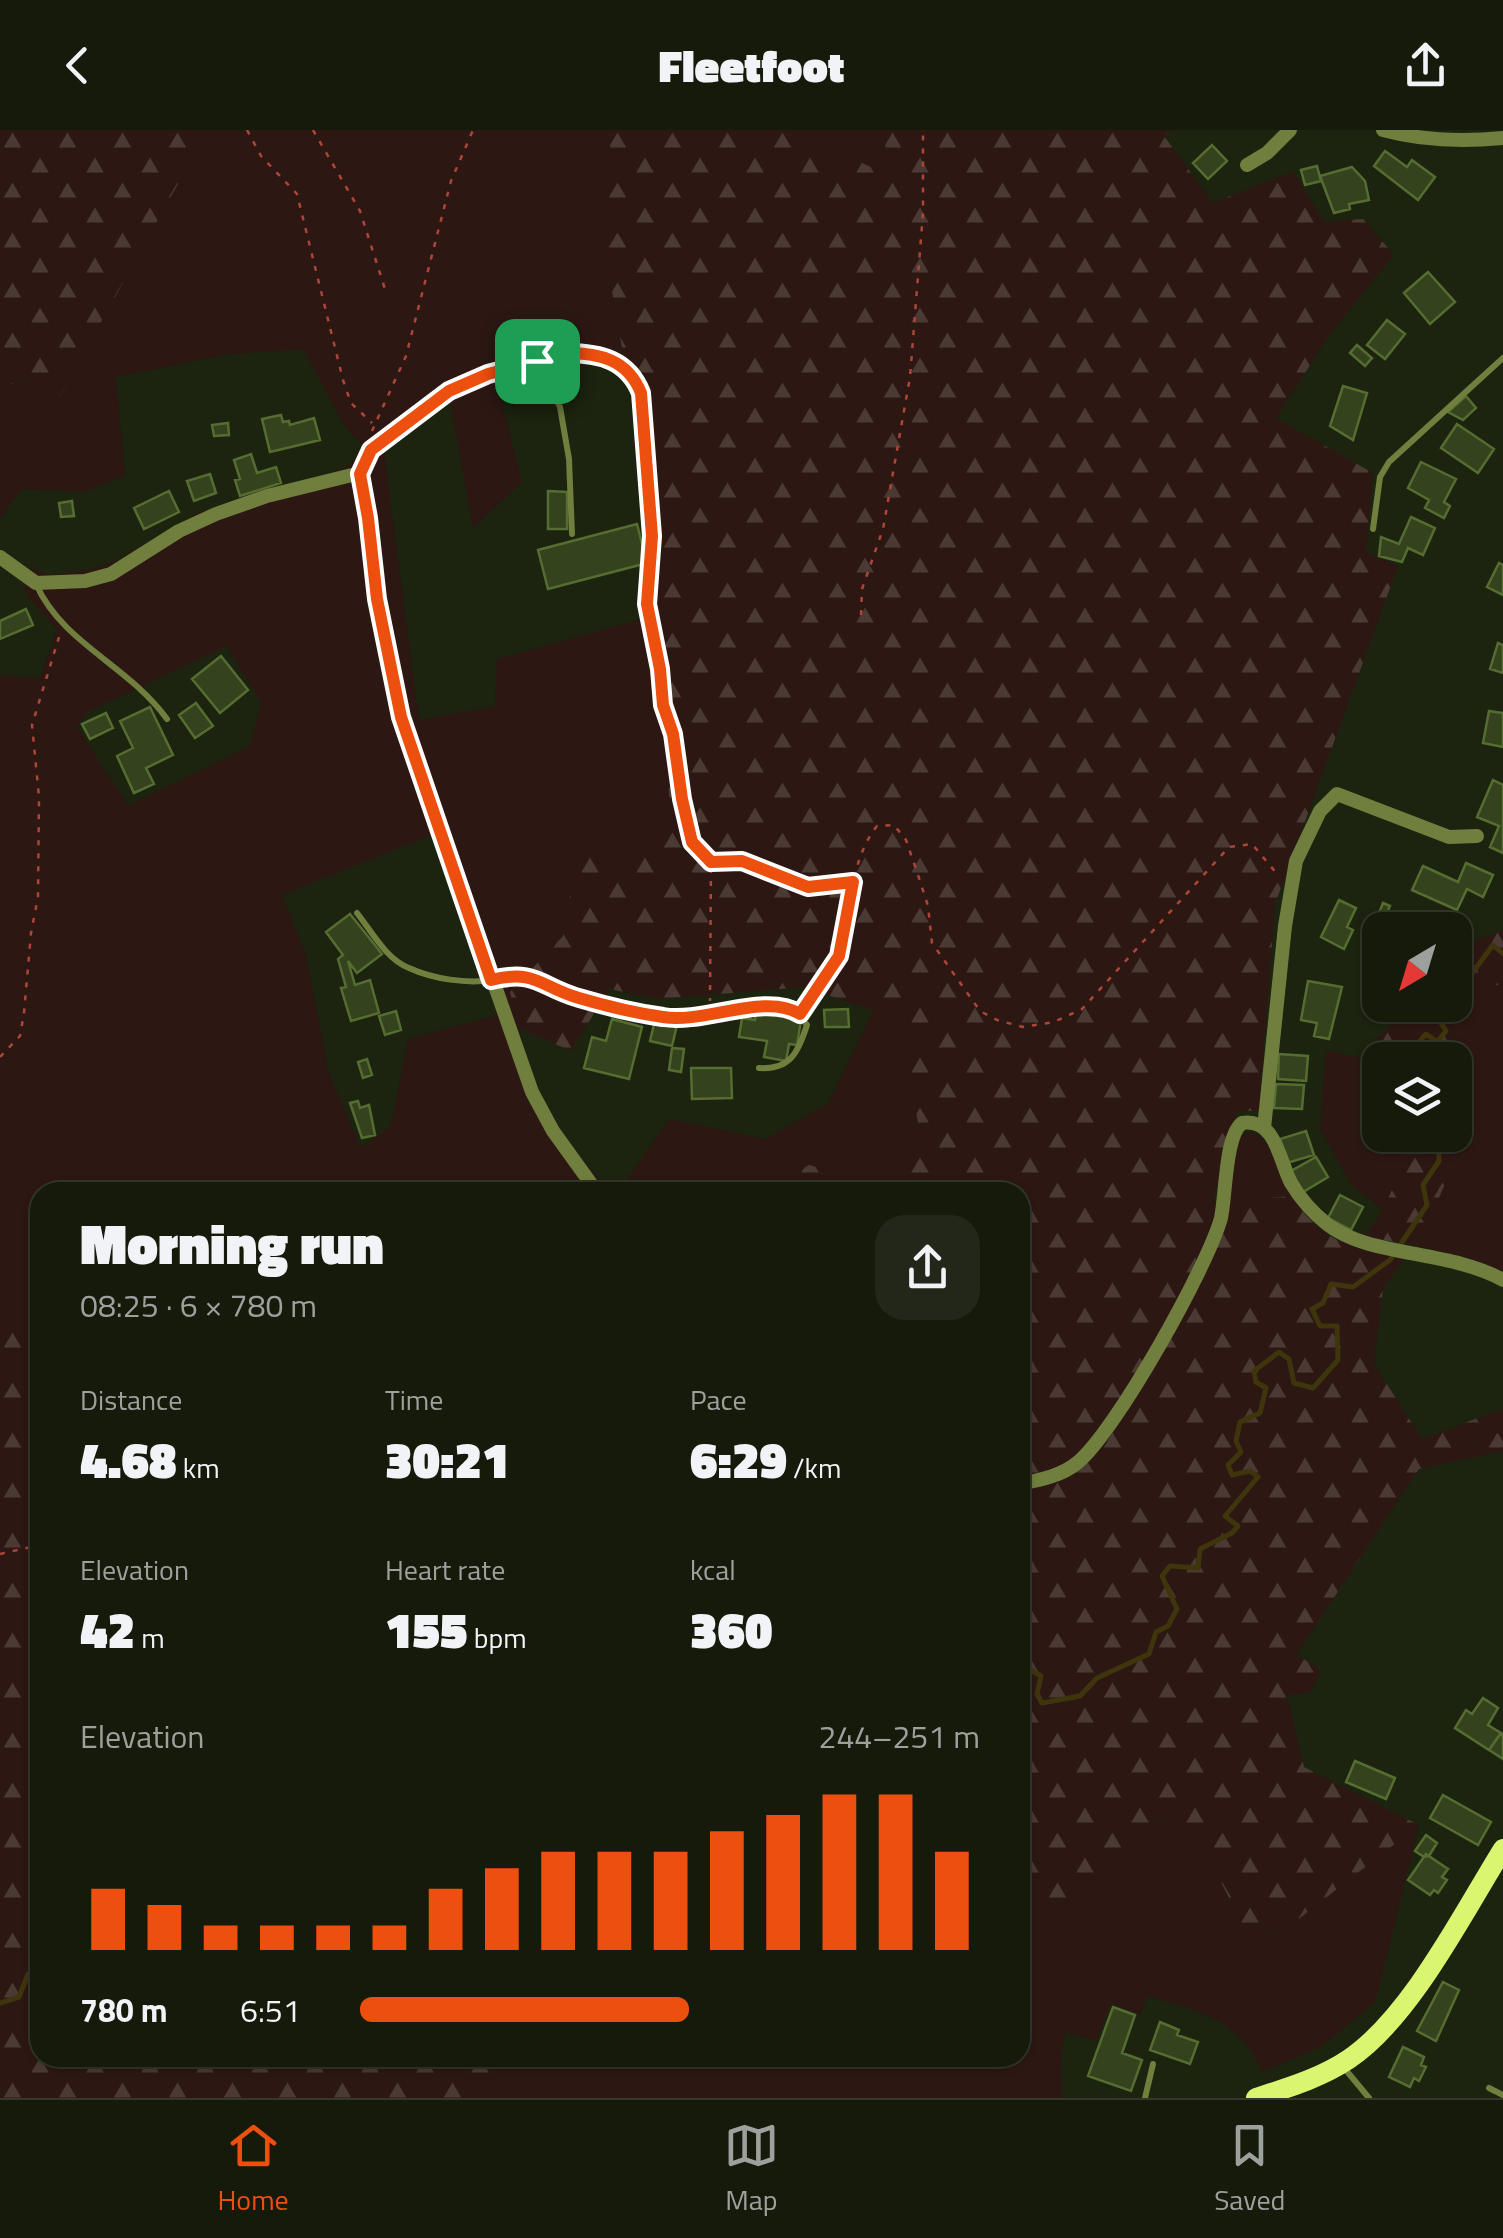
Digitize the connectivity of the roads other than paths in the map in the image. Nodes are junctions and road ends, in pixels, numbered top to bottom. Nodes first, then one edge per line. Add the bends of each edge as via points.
1 (1290, 130) edge
2 (1382, 130) edge
3 (1503, 138) edge
4 (1247, 164) dead end
5 (1503, 358) edge
6 (360, 474) junction
7 (1372, 529) dead end
8 (572, 534) dead end
9 (0, 557) edge
10 (36, 583) junction
11 (167, 719) dead end
12 (1477, 836) dead end
13 (357, 913) dead end
14 (491, 980) junction
15 (758, 1068) dead end
16 (1264, 1128) junction
17 (590, 1182) edge
18 (1503, 1280) edge
19 (1030, 1482) edge
20 (1503, 1850) edge
21 (1153, 2064) dead end
22 (1340, 2064) junction
23 (1489, 2088) dead end
24 (1503, 2095) edge
25 (1144, 2098) edge
26 (1256, 2098) edge
27 (1369, 2098) edge

1 - 4 street
2 - 3 street via 1414,139
5 - 7 lane via 1389,462 1380,477
6 - 8 lane via 371,450 435,400 488,374 537,361 560,407
6 - 10 street via 216,514 110,574
6 - 14 street via 401,717
9 - 10 street
10 - 11 lane via 62,626 149,694
12 - 16 street via 1449,838 1338,794 1320,810 1296,861
13 - 14 lane via 386,951 410,969
14 - 15 lane via 520,975 575,997 664,1018 770,1006 800,1014 807,1024 788,1064
14 - 17 street via 541,1112
16 - 18 street via 1292,1184 1337,1231 1464,1263
16 - 19 street via 1247,1122 1235,1130 1214,1237 1111,1425 1076,1464
20 - 22 street via 1393,2017
21 - 25 lane
22 - 26 street
22 - 27 lane
23 - 24 lane

